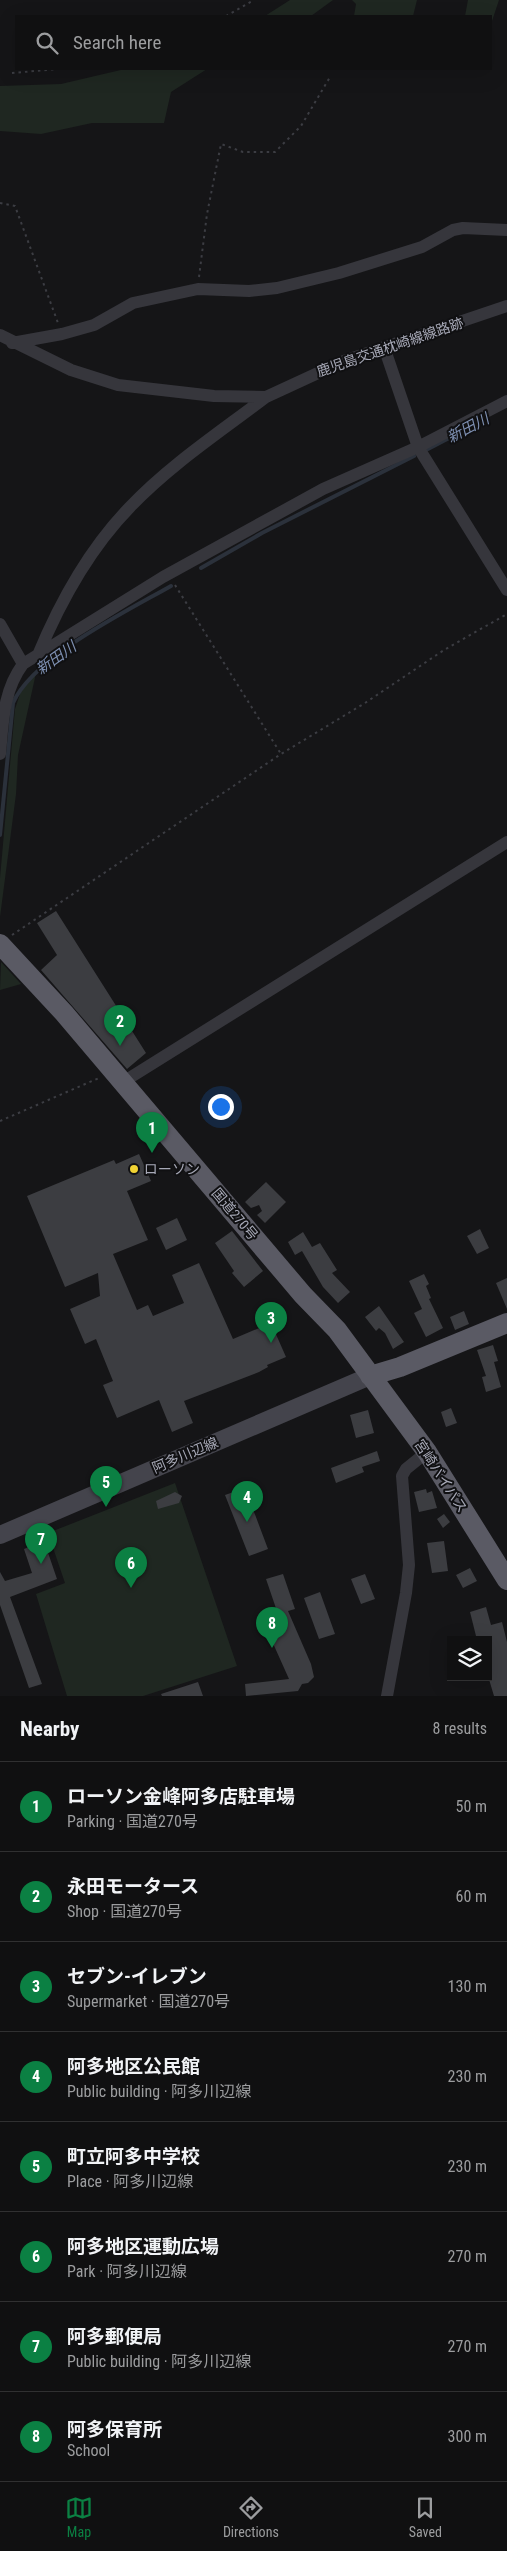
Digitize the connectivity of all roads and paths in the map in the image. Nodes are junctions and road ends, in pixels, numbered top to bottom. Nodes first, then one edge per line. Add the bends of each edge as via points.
1 (254, 0) edge
2 (228, 15) edge
3 (46, 70) edge
4 (12, 73) dead end
5 (330, 77) dead end
6 (0, 203) edge
7 (507, 230) edge
8 (198, 289) junction
9 (507, 306) edge
10 (62, 334) junction
11 (0, 335) edge
12 (0, 343) edge
13 (14, 343) junction
14 (384, 347) junction
15 (266, 397) junction
16 (507, 401) edge
17 (418, 447) junction
18 (169, 574) junction
19 (507, 590) edge
20 (507, 614) edge
21 (0, 624) edge
22 (38, 655) junction
23 (23, 664) junction
24 (0, 754) edge
25 (281, 754) junction
26 (507, 842) edge
27 (4, 941) edge
28 (119, 1077) junction
29 (0, 1121) edge
30 (507, 1323) edge
31 (370, 1376) junction
32 (427, 1452) junction
33 (0, 1535) edge
34 (507, 1580) edge
35 (387, 1696) edge

1 - 2 path
3 - 4 path
5 - 8 path via 301,126 276,152 243,152 221,144 207,214
6 - 10 path via 16,206
7 - 8 street via 453,230 422,246 340,273 276,288 249,291
8 - 10 street via 133,303 94,325
9 - 14 street, 鹿児島交通枕崎線線路跡
10 - 13 street
11 - 13 street, 鹿児島交通枕崎線線路跡
12 - 13 street
13 - 15 street, 鹿児島交通枕崎線線路跡 via 78,373 118,385 214,396
14 - 15 street, 鹿児島交通枕崎線線路跡 via 320,370
14 - 17 street
15 - 22 street via 163,476 130,506 103,538 73,585
16 - 17 street
17 - 18 street via 322,489
17 - 19 street
18 - 22 street
18 - 25 path
20 - 25 path via 444,650 365,704
21 - 23 street
22 - 23 street
23 - 24 street via 8,694
25 - 27 path
26 - 28 street
27 - 28 highway, 国道270号
28 - 29 path
28 - 31 highway, 国道270号 via 337,1330
30 - 31 highway
31 - 32 highway, 宮崎バイパス
31 - 33 main road, 阿多川辺線
32 - 34 highway, 宮崎バイパス
32 - 35 street via 402,1476 409,1565

